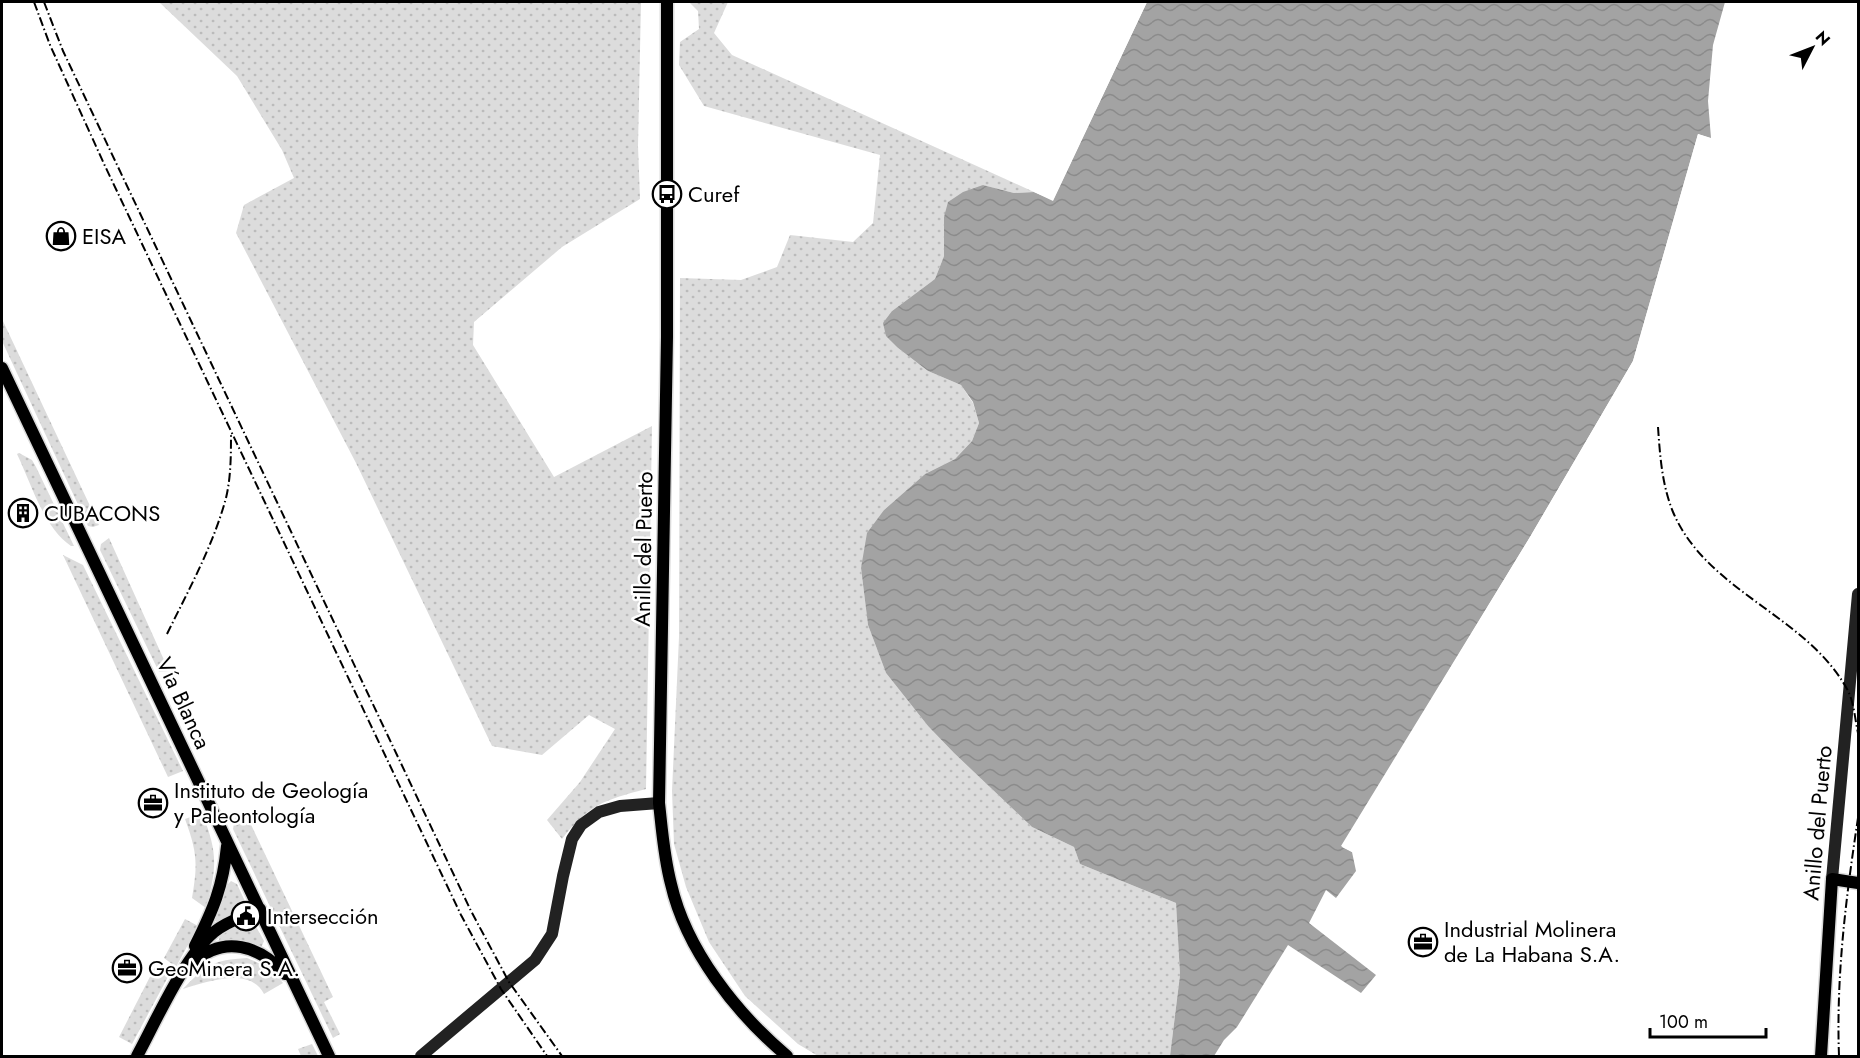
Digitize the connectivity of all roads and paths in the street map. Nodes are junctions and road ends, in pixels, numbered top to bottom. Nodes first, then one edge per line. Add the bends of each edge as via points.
1 (667, 2) edge
2 (2, 368) edge
3 (1858, 594) edge
4 (659, 803) junction
5 (228, 845) junction
6 (1832, 879) junction
7 (1858, 883) edge
8 (260, 909) junction
9 (178, 979) junction
10 (294, 985) junction
11 (137, 1056) edge
12 (329, 1056) edge
13 (421, 1056) edge
14 (788, 1056) edge
15 (1821, 1056) edge

1 - 4 main road, Anillo del Puerto via 667,337
2 - 5 main road, Vía Blanca
3 - 6 main road, Anillo del Puerto
4 - 13 main road via 609,809 581,825 572,839 562,876 552,934 535,960
4 - 14 main road, Anillo del Puerto via 671,886 694,942 726,992
5 - 8 main road, Vía Blanca
5 - 9 main road via 219,896
6 - 7 main road
6 - 15 main road, Anillo del Puerto
8 - 9 main road via 213,933
8 - 10 main road, Vía Blanca
9 - 10 main road via 196,960 231,946 248,948 274,961
9 - 11 main road
10 - 12 main road, Vía Blanca

